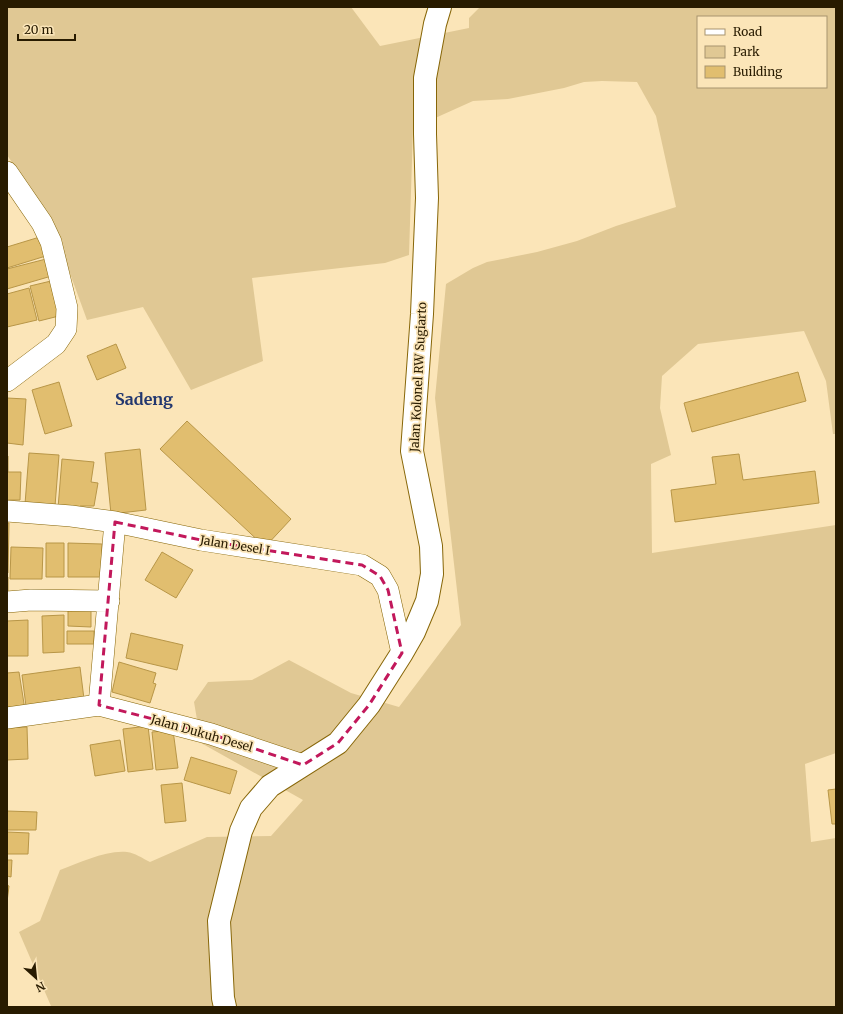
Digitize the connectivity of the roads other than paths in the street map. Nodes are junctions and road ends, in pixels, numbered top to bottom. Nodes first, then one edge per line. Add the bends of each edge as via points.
1 (440, 7) edge
2 (7, 172) edge
3 (7, 381) edge
4 (7, 511) edge
5 (115, 522) junction
6 (109, 601) junction
7 (7, 602) edge
8 (402, 653) junction
9 (99, 705) junction
10 (7, 718) edge
11 (303, 765) junction
12 (226, 1007) edge

1 - 8 main road, Jalan Kolonel RW Sugiarto via 425,78 427,198 412,452 431,546 432,574 421,617
2 - 3 street via 42,223 51,242 67,308 66,329 56,344
4 - 5 street, Jalan Desel I
5 - 6 street
5 - 8 street, Jalan Desel I via 201,540 362,565 380,576 388,590
6 - 7 street
6 - 9 street
8 - 11 main road, Jalan Kolonel RW Sugiarto via 369,705 338,743
9 - 10 street, Jalan Dukuh Desel
9 - 11 street, Jalan Dukuh Desel via 211,734
11 - 12 main road, Jalan Kolonel RW Sugiarto via 270,786 251,808 241,831 219,921 223,998

